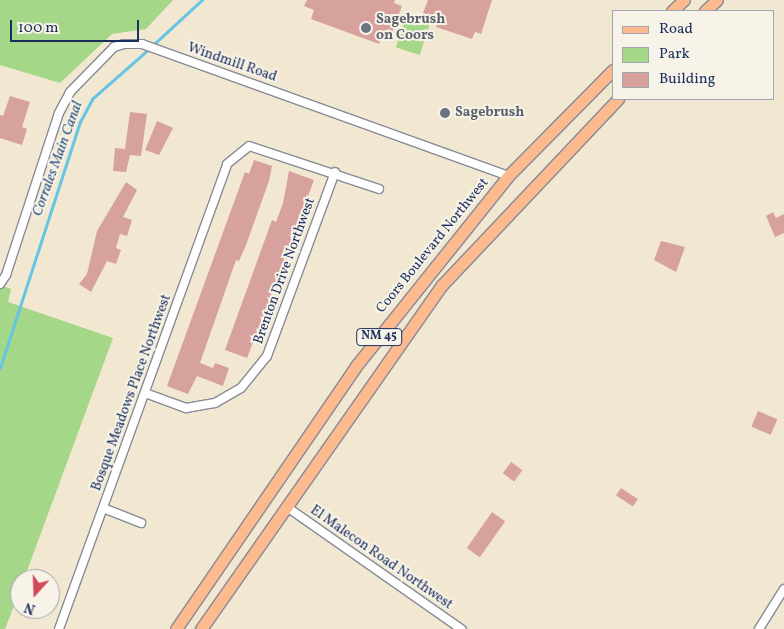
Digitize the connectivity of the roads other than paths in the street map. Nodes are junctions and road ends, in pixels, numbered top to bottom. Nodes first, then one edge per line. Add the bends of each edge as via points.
1 (684, 0) edge
2 (717, 0) edge
3 (673, 10) edge
4 (706, 10) edge
5 (612, 71) edge
6 (617, 100) edge
7 (335, 172) junction
8 (508, 176) junction
9 (379, 188) dead end
10 (0, 284) edge
11 (145, 393) junction
12 (288, 507) junction
13 (103, 508) junction
14 (141, 523) dead end
15 (784, 589) edge
16 (59, 629) edge
17 (176, 629) edge
18 (202, 629) edge
19 (462, 629) edge
20 (759, 629) edge

1 - 3 main road
2 - 4 main road
5 - 8 main road, Coors Boulevard Northwest / NM 45
6 - 12 main road, NM 45 via 442,285
7 - 9 street
7 - 11 street, Brenton Drive Northwest via 267,356 241,388 215,403 186,408
7 - 11 street, Bosque Meadows Place Northwest via 248,146 227,164
8 - 10 street, Windmill Road via 142,44 114,47 70,92 59,113 6,275
8 - 17 main road, Coors Boulevard Northwest / NM 45 via 356,366
11 - 13 street, Bosque Meadows Place Northwest
12 - 18 main road, NM 45
12 - 19 street, El Malecon Road Northwest
13 - 14 street
13 - 16 street, Bosque Meadows Place Northwest
15 - 20 street

